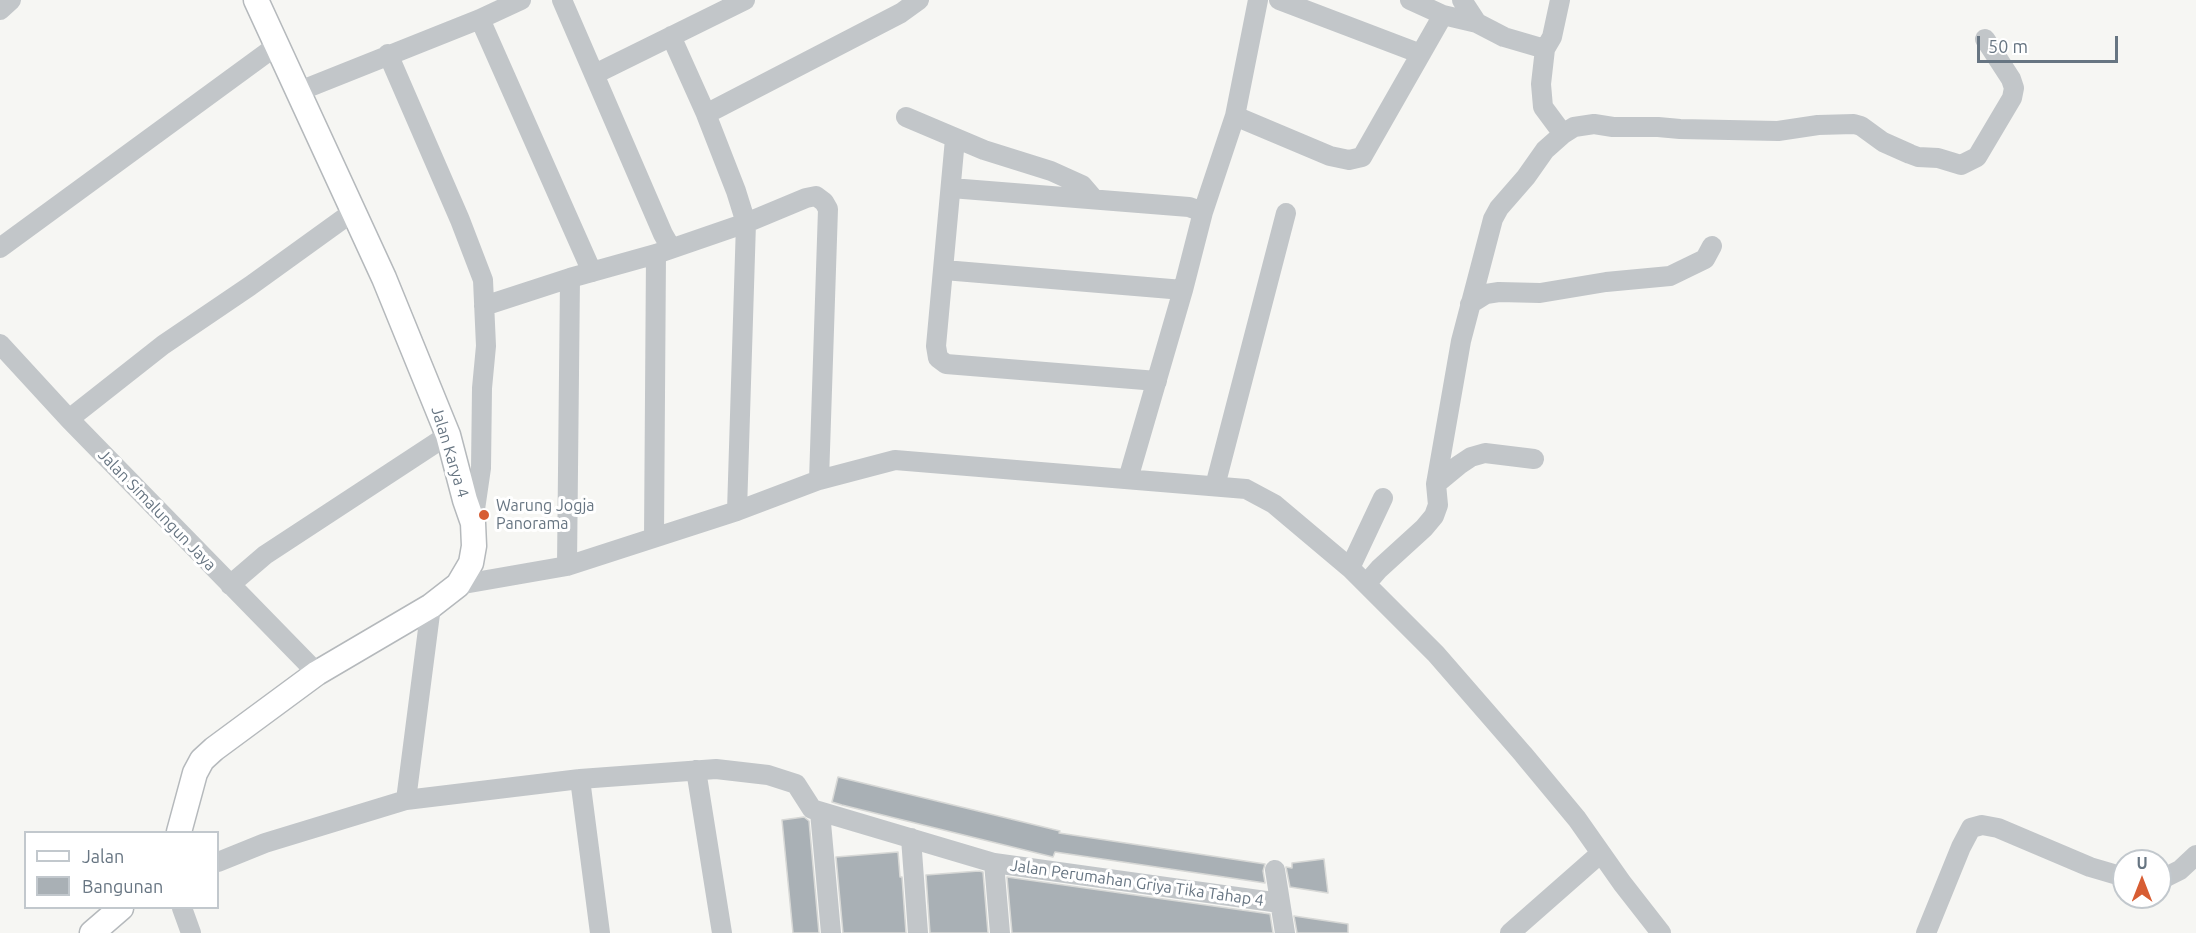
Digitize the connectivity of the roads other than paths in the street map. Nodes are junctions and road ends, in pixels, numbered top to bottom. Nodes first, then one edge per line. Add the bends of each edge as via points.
1 (11, 0) edge
2 (256, 0) edge
3 (521, 0) edge
4 (562, 0) edge
5 (745, 0) edge
6 (919, 0) edge
7 (1258, 0) edge
8 (1279, 0) edge
9 (1410, 0) edge
10 (1462, 0) edge
11 (1560, 0) edge
12 (0, 10) edge
13 (1443, 15) junction
14 (480, 19) junction
15 (1477, 23) junction
16 (671, 36) junction
17 (1985, 39) dead end
18 (276, 46) junction
19 (1545, 49) junction
20 (388, 54) junction
21 (1421, 54) junction
22 (595, 74) junction
23 (297, 92) junction
24 (706, 114) junction
25 (1235, 116) junction
26 (906, 117) dead end
27 (1563, 134) junction
28 (955, 139) junction
29 (951, 188) junction
30 (1094, 199) junction
31 (354, 211) junction
32 (1203, 212) junction
33 (1286, 213) dead end
34 (746, 223) junction
35 (1712, 246) dead end
36 (0, 248) edge
37 (664, 251) junction
38 (944, 270) junction
39 (592, 272) junction
40 (570, 278) junction
41 (1183, 290) junction
42 (1470, 304) junction
43 (484, 306) junction
44 (0, 344) edge
45 (1157, 381) junction
46 (69, 419) junction
47 (448, 435) junction
48 (1534, 459) dead end
49 (1128, 479) junction
50 (819, 480) junction
51 (1436, 484) junction
52 (1215, 486) junction
53 (1383, 498) dead end
54 (736, 511) junction
55 (473, 523) junction
56 (654, 538) junction
57 (567, 566) junction
58 (1350, 568) junction
59 (1366, 584) junction
60 (230, 585) junction
61 (458, 585) junction
62 (431, 606) junction
63 (317, 673) junction
64 (696, 770) junction
65 (579, 778) junction
66 (406, 800) junction
67 (820, 812) junction
68 (179, 831) edge
69 (911, 838) junction
70 (1601, 853) junction
71 (2196, 855) edge
72 (219, 862) edge
73 (994, 863) junction
74 (1275, 870) dead end
75 (2112, 873) edge
76 (2172, 874) edge
77 (1280, 903) junction
78 (120, 909) edge
79 (182, 909) edge
80 (92, 933) edge
81 (191, 933) edge
82 (600, 933) edge
83 (722, 933) edge
84 (831, 933) edge
85 (918, 933) edge
86 (1000, 933) edge
87 (1285, 933) edge
88 (1510, 933) edge
89 (1661, 933) edge
90 (1926, 933) edge

1 - 12 street
2 - 18 main road, Jalan Karya 4
3 - 14 street
4 - 22 street
5 - 16 street
6 - 24 street
7 - 25 street
8 - 21 street
9 - 13 street
10 - 15 street
11 - 19 street via 1552,37
13 - 15 street
13 - 21 street
14 - 20 street
14 - 39 street
15 - 19 street via 1504,37
16 - 22 street
16 - 24 street
17 - 27 street via 2014,88 2009,105 1977,157 1961,165 1910,154 1854,124 1778,131 1594,124
18 - 23 main road, Jalan Karya 4
18 - 36 street
19 - 27 street via 1540,97
20 - 23 street
20 - 43 street via 483,280
21 - 25 street via 1362,157 1349,160 1330,156
22 - 37 street via 663,234
23 - 31 main road, Jalan Karya 4
24 - 34 street
25 - 32 street
26 - 28 street
27 - 42 street via 1545,150 1499,208 1488,233
28 - 29 street
28 - 30 street via 1082,184
29 - 30 street
29 - 38 street
30 - 32 street via 1190,207
31 - 46 street via 163,345
31 - 47 main road, Jalan Karya 4
32 - 41 street
33 - 52 street
34 - 37 street
34 - 50 street via 816,196 828,209
34 - 54 street
35 - 42 street via 1704,260 1670,276 1540,293 1486,294
37 - 39 street
37 - 56 street
38 - 41 street
38 - 45 street via 936,346 938,358 946,364
39 - 40 street
40 - 43 street
40 - 57 street
41 - 45 street
42 - 51 street
43 - 55 street via 481,468
44 - 46 street, Jalan Simalungun Jaya
45 - 49 street
46 - 60 street, Jalan Simalungun Jaya
47 - 55 main road, Jalan Karya 4
47 - 60 street via 264,555
48 - 51 street via 1485,453 1459,465
49 - 50 street via 895,460
49 - 52 street
50 - 54 street
51 - 59 street via 1438,505 1434,516
52 - 58 street via 1246,489 1274,504
53 - 58 street
54 - 56 street
55 - 61 main road, Jalan Karya 4 via 472,556
56 - 57 street
57 - 61 street
58 - 59 street
59 - 70 street via 1436,654 1577,819
60 - 63 street, Jalan Simalungun Jaya
61 - 62 main road, Jalan Karya 4
62 - 63 main road, Jalan Karya 4
62 - 66 street
63 - 68 main road, Jalan Karya 4 via 202,760
64 - 65 street
64 - 67 street via 768,775 796,784 812,809
64 - 83 street
65 - 66 street
65 - 82 street
66 - 72 street via 265,843
67 - 69 street, Jalan Perumahan Griya Tika Tahap 4
67 - 84 street
69 - 73 street, Jalan Perumahan Griya Tika Tahap 4
69 - 85 street
70 - 88 street
70 - 89 street
71 - 76 street
73 - 77 street, Jalan Perumahan Griya Tika Tahap 4
73 - 86 street, Jalan Perumahan Griya Tika Tahap 4
74 - 77 street, Jalan Perumahan Griya Tika Tahap 4
75 - 90 street via 1998,828 1971,828
77 - 87 street, Jalan Perumahan Griya Tika Tahap 4
78 - 80 main road
79 - 81 street

